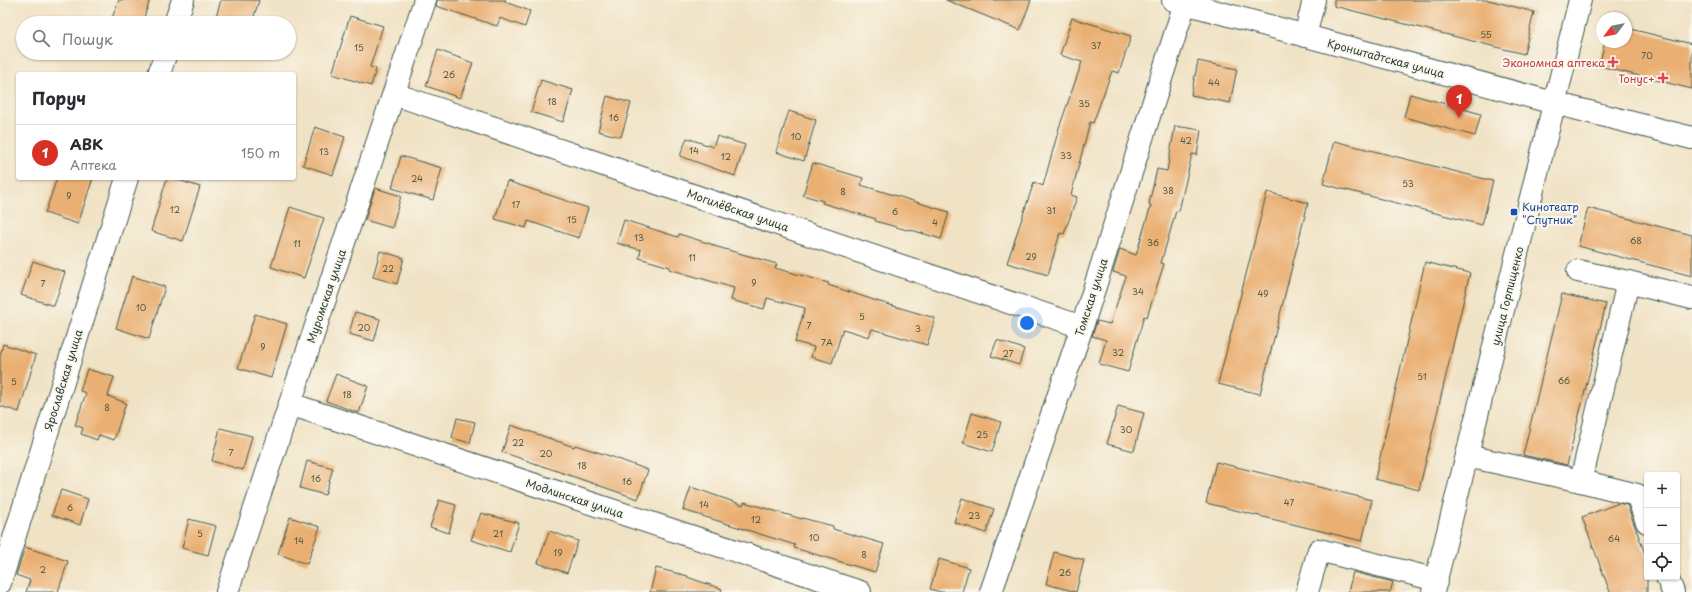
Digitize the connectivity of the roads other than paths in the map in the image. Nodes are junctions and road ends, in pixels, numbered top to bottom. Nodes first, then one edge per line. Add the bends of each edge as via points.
1 (183, 0) edge
2 (425, 0) edge
3 (1314, 0) edge
4 (1580, 0) edge
5 (1181, 1) edge
6 (177, 16) edge
7 (1305, 36) junction
8 (164, 60) edge
9 (160, 72) edge
10 (394, 94) junction
11 (1554, 103) junction
12 (1692, 138) edge
13 (126, 180) edge
14 (1578, 271) dead end
15 (1628, 282) junction
16 (1692, 298) edge
17 (1082, 327) junction
18 (290, 404) junction
19 (1467, 456) junction
20 (1581, 481) junction
21 (1644, 514) edge
22 (1668, 580) edge
23 (0, 583) edge
24 (1435, 586) edge
25 (227, 592) edge
26 (860, 592) edge
27 (991, 592) edge
28 (1307, 592) edge
29 (1673, 592) edge

1 - 6 street
2 - 10 street, Муромская улица
3 - 7 street
4 - 11 street, улица Горпищенко
5 - 7 street, Кронштадтская улица
5 - 17 street, Томская улица
7 - 11 street, Кронштадтская улица
8 - 9 street
10 - 17 street, Могилёвская улица
10 - 18 street, Муромская улица
11 - 12 street, Кронштадтская улица
11 - 19 street, улица Горпищенко
13 - 23 street, Ярославская улица
14 - 15 street
15 - 16 street
15 - 20 street
17 - 27 street, Томская улица
18 - 25 street, Муромская улица
18 - 26 street, Модлинская улица
19 - 20 street
19 - 24 street, улица Горпищенко
20 - 21 street via 1637,495
22 - 29 street
24 - 28 street via 1320,550

